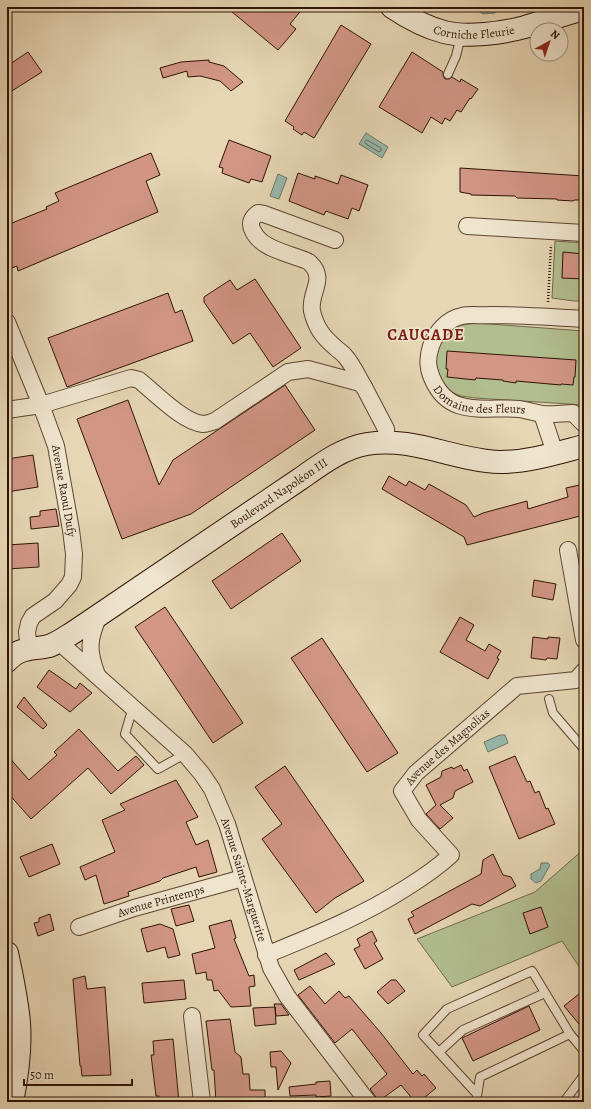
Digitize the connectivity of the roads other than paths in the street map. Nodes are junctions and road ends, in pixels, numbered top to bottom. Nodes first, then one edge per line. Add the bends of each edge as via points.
1 (392, 7) edge
2 (584, 9) edge
3 (461, 35) junction
4 (448, 74) dead end
5 (467, 226) dead end
6 (584, 233) edge
7 (335, 240) dead end
8 (584, 319) edge
9 (7, 322) edge
10 (364, 388) junction
11 (41, 405) junction
12 (7, 410) edge
13 (542, 414) junction
14 (584, 424) edge
15 (387, 443) junction
16 (584, 446) edge
17 (555, 453) junction
18 (568, 550) dead end
19 (99, 616) junction
20 (584, 640) edge
21 (59, 642) junction
22 (29, 649) junction
23 (7, 661) edge
24 (584, 671) edge
25 (97, 675) junction
26 (549, 699) dead end
27 (133, 707) junction
28 (584, 749) edge
29 (185, 754) junction
30 (243, 878) junction
31 (79, 927) dead end
32 (7, 953) edge
33 (266, 955) junction
34 (545, 993) junction
35 (192, 1016) dead end
36 (570, 1034) junction
37 (584, 1051) edge
38 (439, 1052) junction
39 (584, 1075) edge
40 (476, 1098) edge
41 (12, 1102) edge
42 (202, 1102) edge
43 (368, 1102) edge
44 (564, 1102) edge

1 - 3 main road, Corniche Fleurie via 406,17 428,26
2 - 3 main road, Corniche Fleurie via 524,27
3 - 4 lane
5 - 6 street
7 - 10 street via 258,213 252,217 250,226 259,240 266,245 308,262 316,270 318,276 312,309 316,325 321,334 345,356
8 - 13 street, Domaine des Fleurs via 462,316 442,327 433,342 428,354 428,368 446,399 462,407 519,409
9 - 11 street, Avenue Raoul Dufy
10 - 11 street via 360,383 308,369 296,369 215,421 204,424 184,417 140,380 131,378
10 - 15 street via 386,428
11 - 12 street
11 - 22 street, Avenue Raoul Dufy via 57,453 74,554 73,577 55,601 33,616 27,632
13 - 14 street, Domaine des Fleurs via 573,413
13 - 17 street
15 - 17 main road, Boulevard Napoléon III via 500,462
15 - 19 main road, Boulevard Napoléon III via 367,444 335,456
16 - 17 main road, Boulevard Napoléon III
18 - 20 street
19 - 21 main road, Boulevard Napoléon III
19 - 25 street via 92,634 90,652
21 - 22 main road, Boulevard Napoléon III
21 - 25 street, Avenue Sainte-Marguerite
22 - 23 main road, Boulevard Napoléon III via 17,652
24 - 33 street, Avenue des Magnolias via 576,680 517,686 416,773 402,791 419,820 451,855 437,868 380,904 327,930
25 - 27 street, Avenue Sainte-Marguerite
26 - 28 lane via 553,713
27 - 29 street, Avenue Sainte-Marguerite
27 - 29 lane via 125,734 158,769
29 - 30 street, Avenue Sainte-Marguerite via 207,781 220,804
30 - 31 street, Avenue Printemps via 134,908
30 - 33 street, Avenue Sainte-Marguerite
32 - 41 main road via 19,1024 16,1083
33 - 43 street, Avenue Sainte-Marguerite via 287,996
34 - 36 lane
34 - 38 lane via 463,1030
34 - 38 lane via 532,971 447,1009 423,1035
35 - 42 street
36 - 37 lane
36 - 40 lane via 480,1077
38 - 40 lane
39 - 44 lane

